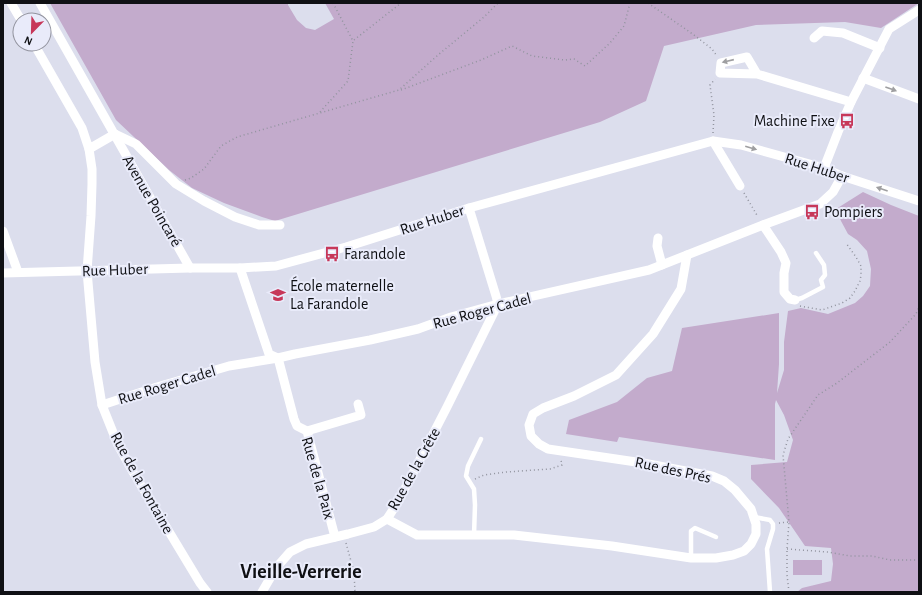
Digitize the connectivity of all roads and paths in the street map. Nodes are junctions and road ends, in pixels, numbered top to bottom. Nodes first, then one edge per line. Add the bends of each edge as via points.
1 (11, 3) edge
2 (40, 3) edge
3 (333, 3) edge
4 (401, 3) edge
5 (498, 3) edge
6 (630, 3) edge
7 (648, 3) edge
8 (919, 10) edge
9 (16, 12) edge
10 (814, 38) dead end
11 (353, 41) junction
12 (880, 48) junction
13 (39, 52) edge
14 (721, 63) junction
15 (720, 73) junction
16 (757, 74) junction
17 (863, 78) junction
18 (399, 90) junction
19 (919, 99) edge
20 (852, 102) junction
21 (320, 112) junction
22 (115, 134) junction
23 (713, 141) junction
24 (89, 149) junction
25 (824, 168) junction
26 (842, 176) junction
27 (176, 184) junction
28 (740, 186) joint
29 (919, 201) edge
30 (469, 208) junction
31 (280, 225) dead end
32 (763, 225) junction
33 (3, 230) edge
34 (658, 238) dead end
35 (846, 243) dead end
36 (816, 254) dead end
37 (687, 255) junction
38 (662, 265) junction
39 (190, 268) junction
40 (240, 268) junction
41 (87, 271) junction
42 (3, 272) edge
43 (18, 272) junction
44 (795, 300) junction
45 (498, 304) junction
46 (919, 307) edge
47 (278, 358) junction
48 (358, 404) dead end
49 (102, 405) junction
50 (307, 431) junction
51 (482, 439) dead end
52 (560, 451) junction
53 (470, 482) junction
54 (754, 517) junction
55 (387, 519) junction
56 (789, 522) junction
57 (773, 524) junction
58 (474, 535) junction
59 (339, 536) junction
60 (716, 537) dead end
61 (786, 549) junction
62 (691, 558) junction
63 (919, 560) edge
64 (207, 592) edge
65 (262, 592) edge
66 (355, 592) edge
67 (770, 592) edge
68 (789, 592) edge

1 - 9 street
2 - 22 street, Avenue Poincaré
3 - 11 path
4 - 11 path
5 - 18 path
6 - 18 path via 624,26 585,66 574,59 532,56 512,46
7 - 14 path via 712,49
8 - 12 street via 889,29
10 - 12 street via 822,31 843,33
11 - 21 path via 348,81
12 - 17 street
13 - 24 street via 82,128
14 - 15 street
16 -> 14 street via 747,57
15 - 16 street
15 - 23 path via 710,85 714,115
16 - 20 street
17 -> 19 street
17 - 20 street
18 - 21 path
20 - 25 street
21 - 27 path via 237,137 221,146 204,169
22 - 24 street
22 - 27 street via 136,144
22 - 39 street, Avenue Poincaré
23 -> 25 street, Rue Huber via 741,145
23 - 28 street
23 - 30 street, Rue Huber
24 - 41 street, Rue de la Fontaine via 92,184
25 - 26 street, Rue Huber
29 -> 26 street, Rue Huber
26 - 32 street, Rue Roger Cadel via 833,192 820,204
27 - 31 street via 235,217 259,225
28 - 32 path
30 - 40 street, Rue Huber via 276,266
30 - 45 street
32 - 37 street, Rue Roger Cadel
32 - 44 street via 786,263 784,292 790,299
33 - 43 street
34 - 38 street via 657,246
35 - 44 path via 861,266 860,281 850,298 822,310 799,306
36 - 44 lane via 824,265 825,275 821,280 823,287
37 - 38 street, Rue Roger Cadel
37 - 52 street, Rue des Prés via 681,289 653,334 616,375 533,414 529,425 531,436 548,449
38 - 45 street, Rue Roger Cadel
39 - 40 street, Rue Huber
39 - 41 street, Rue Huber
40 - 47 street, Rue de la Paix via 269,354
41 - 43 street, Rue Huber
41 - 49 street, Rue de la Fontaine
42 - 43 street, Rue Huber
45 - 47 street, Rue Roger Cadel via 418,329
45 - 55 street, Rue de la Crête
46 - 56 path via 916,314 890,342 818,395 788,439 783,455
47 - 49 street, Rue Roger Cadel via 229,366 156,386
47 - 50 street, Rue de la Paix via 294,418 298,426
48 - 50 street via 361,415
49 - 64 street, Rue de la Fontaine via 132,472
50 - 59 street, Rue de la Paix
51 - 53 lane via 468,466 466,476
52 - 53 path via 562,465 550,469 484,475
52 - 54 street, Rue des Prés via 712,476 735,490 751,509
53 - 58 lane via 474,489
54 - 57 lane via 770,520
54 - 62 street, Rue des Prés via 756,534 744,551 716,558
55 - 58 street, Rue des Prés via 418,535
55 - 59 street, Rue de la Crête via 374,527
56 - 57 path
56 - 61 path
57 - 67 lane via 767,549
58 - 62 street, Rue des Prés via 514,534
59 - 65 street, Rue de la Crête via 306,544 290,552 276,568
59 - 66 path via 354,572
60 - 62 lane via 695,528 691,531
61 - 63 path via 872,556 890,560
61 - 68 path

